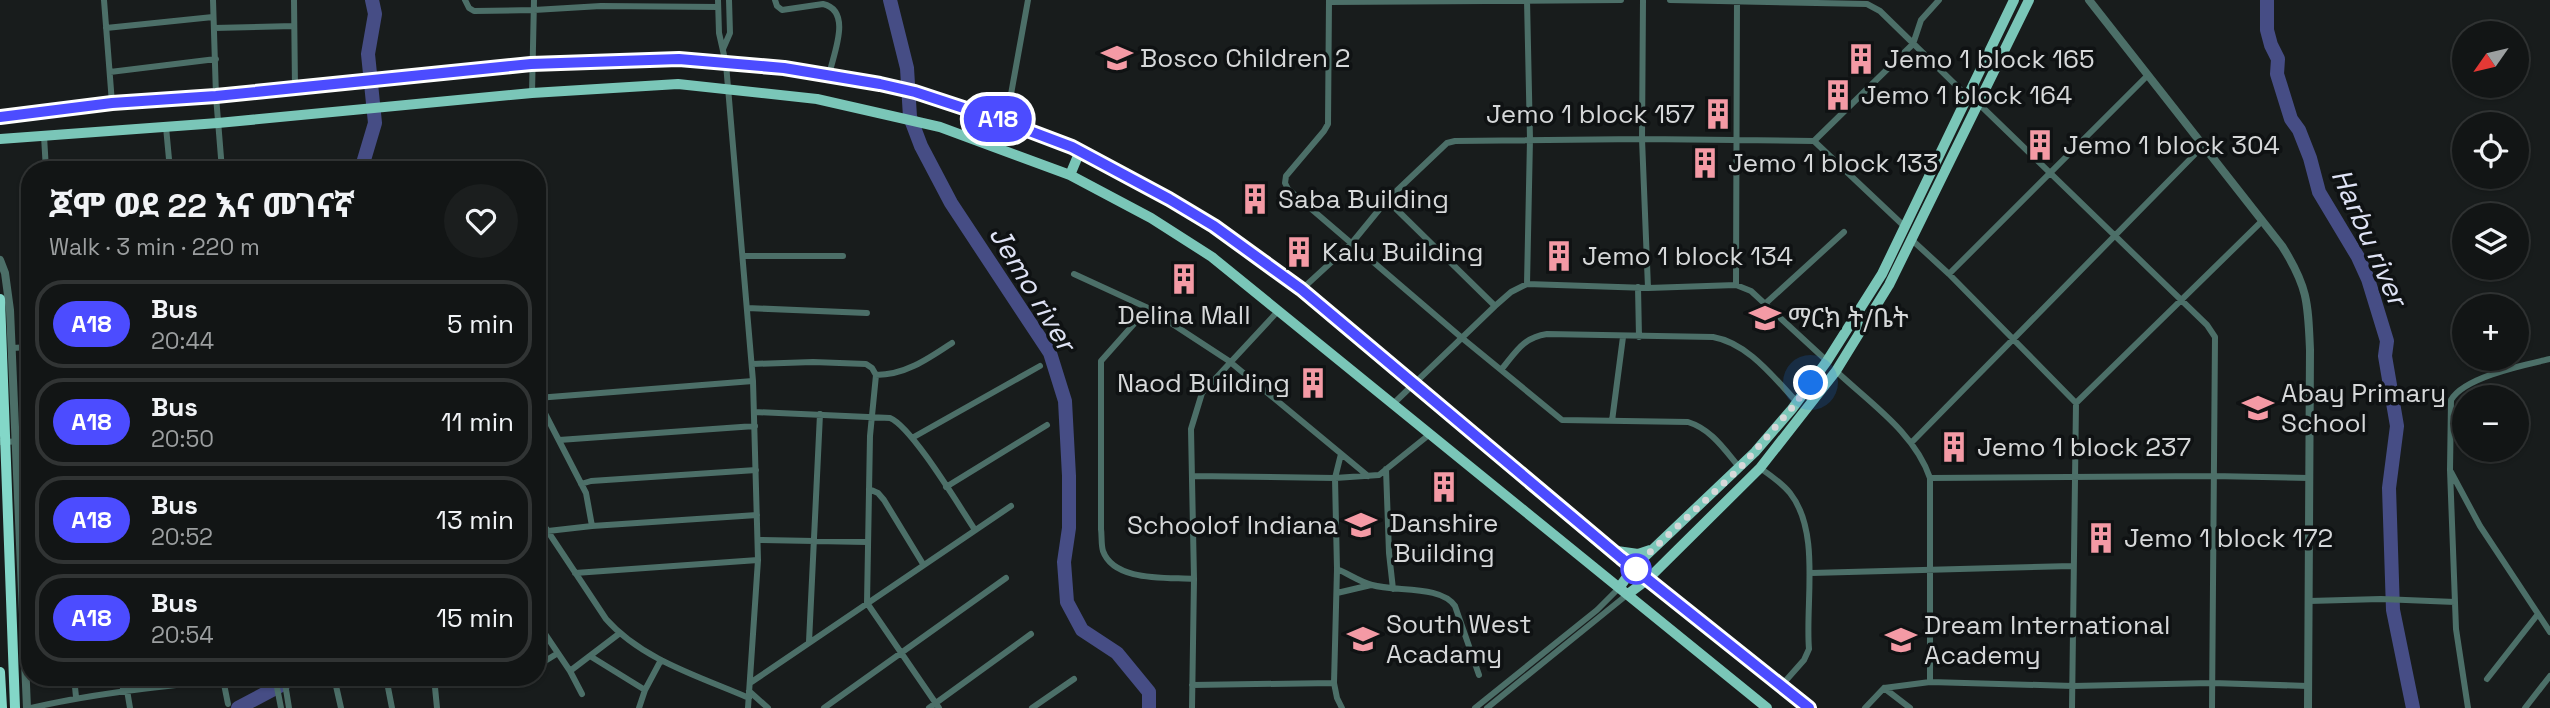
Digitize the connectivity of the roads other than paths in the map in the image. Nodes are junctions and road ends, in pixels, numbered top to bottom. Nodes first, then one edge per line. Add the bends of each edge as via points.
1 (104, 0) edge
2 (213, 0) edge
3 (294, 0) edge
4 (465, 0) edge
5 (534, 0) edge
6 (729, 0) edge
7 (775, 0) edge
8 (1028, 0) edge
9 (1621, 0) edge
10 (1643, 0) edge
11 (1670, 0) edge
12 (1939, 0) edge
13 (2029, 0) edge
14 (2089, 0) edge
15 (1329, 1) edge
16 (1527, 1) edge
17 (1737, 1) edge
18 (2012, 1) edge
19 (601, 3) edge
20 (671, 3) edge
21 (718, 4) edge
22 (534, 10) junction
23 (213, 17) junction
24 (294, 26) junction
25 (106, 28) junction
26 (214, 28) junction
27 (1913, 44) junction
28 (723, 49) junction
29 (216, 59) junction
30 (531, 64) junction
31 (726, 64) junction
32 (110, 72) junction
33 (829, 75) junction
34 (2148, 75) junction
35 (295, 88) junction
36 (729, 91) junction
37 (532, 93) junction
38 (216, 96) junction
39 (1967, 96) junction
40 (112, 103) junction
41 (1978, 103) junction
42 (0, 117) edge
43 (1006, 122) junction
44 (218, 123) junction
45 (166, 127) junction
46 (44, 136) junction
47 (0, 139) edge
48 (1530, 139) junction
49 (1642, 139) junction
50 (1737, 139) junction
51 (1814, 141) junction
52 (2203, 146) junction
53 (1080, 152) junction
54 (45, 161) edge
55 (169, 161) edge
56 (221, 161) edge
57 (2049, 173) junction
58 (1070, 175) junction
59 (1920, 193) junction
60 (1387, 200) junction
61 (1931, 200) junction
62 (2261, 222) junction
63 (1904, 226) junction
64 (1844, 232) dead end
65 (2114, 237) junction
66 (1912, 240) junction
67 (1351, 244) junction
68 (743, 256) junction
69 (843, 256) dead end
70 (0, 260) edge
71 (1074, 274) dead end
72 (1949, 274) junction
73 (1527, 284) junction
74 (1736, 285) junction
75 (1638, 287) junction
76 (1648, 288) junction
77 (1301, 289) junction
78 (0, 299) edge
79 (2181, 301) junction
80 (1766, 303) junction
81 (1495, 306) junction
82 (747, 308) junction
83 (1148, 308) junction
84 (1279, 310) junction
85 (867, 313) dead end
86 (1623, 337) junction
87 (1639, 337) junction
88 (1462, 338) junction
89 (2012, 338) junction
90 (953, 343) dead end
91 (12, 348) junction
92 (21, 348) edge
93 (2550, 359) edge
94 (1229, 361) junction
95 (1827, 361) junction
96 (752, 364) junction
97 (1040, 366) dead end
98 (1502, 370) junction
99 (1836, 371) junction
100 (876, 375) junction
101 (754, 381) junction
102 (1415, 384) junction
103 (546, 397) edge
104 (1797, 402) junction
105 (2076, 403) junction
106 (1393, 404) junction
107 (754, 412) junction
108 (820, 414) junction
109 (546, 415) edge
110 (874, 417) junction
111 (1612, 421) junction
112 (1047, 425) dead end
113 (755, 426) junction
114 (1430, 434) junction
115 (912, 438) junction
116 (559, 440) junction
117 (7, 442) edge
118 (1912, 442) junction
119 (1341, 454) junction
120 (1740, 468) junction
121 (1760, 468) junction
122 (1386, 469) junction
123 (756, 470) junction
124 (2451, 470) junction
125 (1192, 476) junction
126 (1368, 476) junction
127 (2212, 476) junction
128 (1335, 478) junction
129 (1930, 478) junction
130 (2309, 478) junction
131 (2075, 479) junction
132 (581, 484) junction
133 (946, 487) junction
134 (869, 489) junction
135 (1012, 506) dead end
136 (757, 515) junction
137 (592, 526) junction
138 (546, 528) edge
139 (975, 530) junction
140 (548, 531) junction
141 (758, 540) junction
142 (813, 542) junction
143 (867, 542) junction
144 (1610, 547) junction
145 (1653, 548) junction
146 (758, 560) junction
147 (923, 564) junction
148 (1661, 566) junction
149 (2072, 566) junction
150 (1634, 567) junction
151 (1337, 569) junction
152 (1930, 571) junction
153 (575, 573) junction
154 (1811, 573) junction
155 (20, 576) joint
156 (1006, 578) dead end
157 (1194, 579) junction
158 (1648, 579) junction
159 (1371, 585) junction
160 (1393, 589) junction
161 (21, 591) edge
162 (1624, 591) junction
163 (1337, 593) junction
164 (1670, 596) junction
165 (2309, 601) junction
166 (2455, 602) junction
167 (867, 603) junction
168 (2538, 614) junction
169 (2550, 632) edge
170 (620, 633) junction
171 (1031, 634) dead end
172 (546, 635) edge
173 (809, 642) junction
174 (901, 652) junction
175 (558, 653) junction
176 (590, 656) junction
177 (546, 660) edge
178 (661, 660) junction
179 (570, 671) junction
180 (0, 672) edge
181 (1479, 675) dead end
182 (2550, 676) edge
183 (1074, 679) dead end
184 (2487, 679) dead end
185 (1930, 682) junction
186 (1334, 683) junction
187 (2212, 683) junction
188 (1192, 685) junction
189 (28, 686) edge
190 (75, 686) edge
191 (124, 686) edge
192 (161, 686) edge
193 (224, 686) edge
194 (276, 686) edge
195 (285, 686) edge
196 (336, 686) edge
197 (388, 686) edge
198 (436, 686) edge
199 (1781, 686) junction
200 (2073, 686) junction
201 (2308, 686) junction
202 (1884, 688) junction
203 (125, 690) junction
204 (645, 691) junction
205 (749, 691) junction
206 (582, 694) dead end
207 (76, 697) junction
208 (228, 704) dead end
209 (935, 707) edge
210 (2, 708) edge
211 (15, 708) edge
212 (29, 708) edge
213 (130, 708) edge
214 (281, 708) edge
215 (289, 708) edge
216 (341, 708) edge
217 (392, 708) edge
218 (437, 708) edge
219 (639, 708) edge
220 (748, 708) edge
221 (768, 708) edge
222 (824, 708) edge
223 (1032, 708) edge
224 (1192, 708) edge
225 (1342, 708) edge
226 (1475, 708) edge
227 (1487, 708) edge
228 (1767, 708) edge
229 (1808, 708) edge
230 (1865, 708) edge
231 (1910, 708) edge
232 (2072, 708) edge
233 (2212, 708) edge
234 (2308, 708) edge
235 (2468, 708) edge
236 (2525, 708) edge

1 - 25 street
2 - 23 street
3 - 24 street
4 - 22 street via 474,11
5 - 22 street
6 - 28 street via 730,33
7 - 33 street via 782,10 823,4 836,12 840,27
8 - 43 street
9 - 16 street
10 - 49 street
11 - 17 street
12 - 27 street via 1921,20
13 - 41 main road
14 - 34 street
15 - 16 street
15 - 67 street via 1328,124 1285,183
16 - 48 street
17 - 27 street via 1867,4
17 - 50 street
18 - 39 main road
19 - 20 street
19 - 22 street
20 - 21 street
21 - 28 street
22 - 30 street
23 - 25 street
23 - 26 street
24 - 26 street
24 - 35 street
25 - 32 street
26 - 29 street
27 - 39 street
27 - 51 street
28 - 31 street
29 - 32 street
29 - 38 street
30 - 31 main road via 679,59
30 - 35 main road
30 - 37 street
31 - 33 main road
31 - 36 street
32 - 40 street
33 - 43 main road via 915,92
34 - 52 street
34 - 57 street
35 - 38 main road
36 - 37 main road via 678,84
36 - 58 main road via 817,99 940,127
36 - 68 street
37 - 44 main road
38 - 40 main road
38 - 44 street
39 - 59 main road
40 - 42 main road
41 - 57 street
41 - 61 main road
43 - 53 main road
44 - 45 main road
44 - 56 street
45 - 46 main road
45 - 55 street
46 - 47 main road
46 - 54 street
48 - 49 street
48 - 60 street via 1447,143
48 - 73 street
49 - 50 street
49 - 76 street
50 - 51 street
50 - 74 street
51 - 63 street
52 - 62 street
52 - 65 street
53 - 58 main road
53 - 77 main road via 1214,226
57 - 65 street
57 - 72 street
58 - 84 main road via 1212,257
59 - 61 main road
59 - 63 main road
60 - 67 street
60 - 81 street
61 - 66 main road
62 - 79 street
62 - 130 street via 2292,262 2307,299
63 - 95 main road via 1882,274
64 - 80 street
65 - 79 street
65 - 89 street
66 - 72 street
66 - 99 main road
67 - 77 street
67 - 88 street
68 - 69 street
68 - 82 street
70 - 91 street via 7,282
71 - 83 street
72 - 89 street
73 - 75 street
73 - 81 street
74 - 76 street
74 - 80 street
75 - 76 street
75 - 87 street
77 - 102 main road
78 - 117 highway
79 - 105 street
79 - 127 street via 2215,337
80 - 95 street
81 - 88 street
82 - 85 street
82 - 96 street
83 - 94 street
83 - 157 street via 1101,361 1103,551 1124,573
84 - 94 street
84 - 106 main road
86 - 87 street
86 - 98 street via 1534,336
86 - 111 street
87 - 104 street via 1726,340 1759,363
88 - 98 street
88 - 102 street
89 - 105 street
89 - 118 street
90 - 100 street via 902,372
91 - 92 street
91 - 117 street
93 - 124 street via 2496,373 2456,391 2449,408
94 - 119 street
94 - 125 street via 1202,393 1195,411
95 - 104 main road
96 - 100 street via 866,364
96 - 101 street
97 - 115 street
98 - 111 street via 1562,420
99 - 118 street
99 - 121 main road
100 - 110 street
101 - 103 street
101 - 107 street
102 - 106 street
102 - 144 main road
104 - 120 main road
105 - 131 street
106 - 114 main road
107 - 108 street
107 - 113 street
108 - 110 street
108 - 142 street
109 - 116 street
110 - 115 street via 898,421
110 - 134 street
111 - 120 street via 1677,421 1700,426
112 - 133 street
113 - 116 street
113 - 123 street
114 - 122 street
114 - 162 main road
115 - 133 street
116 - 132 street
117 - 155 street
117 - 211 highway
118 - 129 street
119 - 126 street
119 - 128 street
120 - 145 main road
121 - 148 main road
121 - 154 street via 1795,500 1809,546
122 - 126 street
122 - 160 street
123 - 132 street
123 - 136 street
124 - 166 street
124 - 168 street via 2480,526
125 - 128 street
125 - 157 street
126 - 128 street
127 - 130 street
127 - 131 street
127 - 187 street
128 - 151 street
129 - 131 street
129 - 152 street
130 - 165 street
131 - 149 street
132 - 137 street
133 - 139 street
134 - 143 street
134 - 147 street via 884,500
135 - 139 street
136 - 137 street
136 - 141 street
137 - 140 street
138 - 140 street
139 - 147 street
140 - 153 street
141 - 142 street
141 - 146 street
142 - 143 street
142 - 173 street
143 - 167 street
144 - 145 main road via 1629,554
144 - 150 main road
145 - 150 main road
146 - 153 street
146 - 205 street
147 - 167 street
148 - 158 main road
148 - 164 main road
149 - 152 street
149 - 200 street
150 - 158 main road
150 - 162 main road
151 - 159 street
151 - 163 street
152 - 154 street
152 - 185 street
153 - 170 street
154 - 199 street via 1807,655
155 - 161 street
156 - 174 street
157 - 188 street
158 - 162 main road
158 - 164 main road
159 - 160 street
159 - 163 street
160 - 181 street via 1450,598
162 - 226 street
162 - 227 street
162 - 228 main road
163 - 186 street
164 - 199 main road
165 - 166 street
165 - 201 street
166 - 235 street
167 - 173 street
167 - 174 street
168 - 169 street
168 - 184 street
170 - 176 street
170 - 178 street
171 - 209 street
172 - 175 street
173 - 205 street
174 - 209 street
174 - 222 street
175 - 177 street
175 - 179 street
176 - 179 street
176 - 204 street
178 - 204 street
178 - 205 street
179 - 206 street
180 - 210 highway
182 - 236 street
183 - 223 street
185 - 200 street
185 - 202 street
186 - 188 street
186 - 225 street
187 - 200 street
187 - 201 street
187 - 233 street
188 - 224 street
189 - 212 street
190 - 207 street
191 - 203 street
192 - 203 street
193 - 208 street
194 - 214 street
195 - 215 street
196 - 216 street
197 - 217 street
198 - 218 street
199 - 229 main road
200 - 232 street
201 - 234 street
202 - 230 street
202 - 231 street
203 - 207 street
203 - 213 street
204 - 219 street
205 - 220 street
205 - 221 street
207 - 212 street

